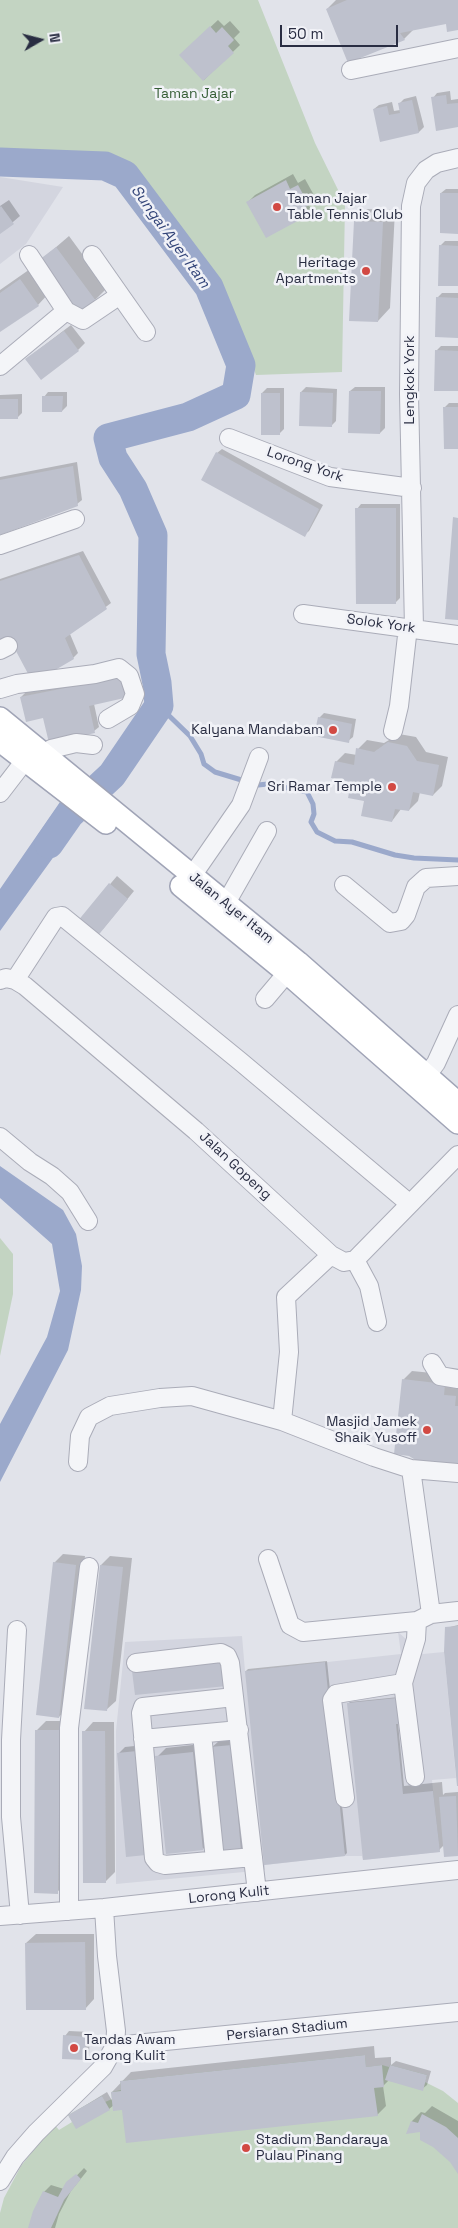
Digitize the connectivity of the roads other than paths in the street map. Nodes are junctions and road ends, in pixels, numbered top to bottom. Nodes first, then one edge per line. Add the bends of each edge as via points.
1 (458, 48) edge
2 (351, 70) dead end
3 (458, 158) edge
4 (92, 255) dead end
5 (29, 256) dead end
6 (120, 295) junction
7 (66, 311) junction
8 (146, 332) dead end
9 (0, 366) edge
10 (229, 438) dead end
11 (412, 488) junction
12 (75, 519) dead end
13 (0, 545) edge
14 (303, 614) dead end
15 (411, 628) junction
16 (458, 635) edge
17 (0, 689) edge
18 (0, 718) edge
19 (108, 719) dead end
20 (392, 731) dead end
21 (93, 745) dead end
22 (3, 749) edge
23 (35, 755) junction
24 (259, 757) dead end
25 (0, 793) edge
26 (105, 813) junction
27 (267, 831) dead end
28 (192, 876) junction
29 (458, 876) edge
30 (344, 885) dead end
31 (226, 903) junction
32 (287, 973) junction
33 (8, 980) edge
34 (266, 998) dead end
35 (458, 1015) edge
36 (427, 1075) junction
37 (458, 1103) edge
38 (458, 1123) edge
39 (0, 1137) edge
40 (458, 1155) edge
41 (410, 1204) junction
42 (88, 1222) dead end
43 (331, 1255) junction
44 (355, 1260) junction
45 (378, 1322) dead end
46 (432, 1363) dead end
47 (458, 1379) edge
48 (282, 1421) junction
49 (78, 1462) dead end
50 (411, 1469) junction
51 (458, 1473) edge
52 (268, 1559) dead end
53 (89, 1567) dead end
54 (458, 1611) edge
55 (424, 1618) junction
56 (17, 1630) dead end
57 (136, 1663) dead end
58 (403, 1683) junction
59 (234, 1696) junction
60 (239, 1730) junction
61 (202, 1734) junction
62 (143, 1739) junction
63 (415, 1776) dead end
64 (345, 1798) dead end
65 (254, 1857) junction
66 (215, 1860) junction
67 (458, 1870) edge
68 (258, 1892) junction
69 (104, 1908) junction
70 (68, 1911) junction
71 (20, 1914) junction
72 (0, 1916) edge
73 (458, 2012) edge
74 (115, 2046) junction
75 (0, 2181) edge

1 - 2 street
3 - 11 street, Lengkok York via 437,163 426,170 413,193
4 - 6 street
5 - 7 street
6 - 7 street via 83,320
6 - 8 street
7 - 9 street
10 - 11 street, Lorong York via 330,477
11 - 15 street, Lengkok York
12 - 13 street
14 - 15 street, Solok York
15 - 16 street, Solok York
15 - 20 street, Lengkok York
17 - 19 street via 118,668 129,676 134,694 130,706
18 - 23 main road, Jalan Ayer Itam
21 - 23 street via 76,743
22 - 23 main road, Jalan Ayer Itam
23 - 25 street
23 - 26 main road, Jalan Ayer Itam
24 - 28 street via 241,804
26 - 28 main road, Jalan Ayer Itam
26 - 32 main road, Jalan Ayer Itam
27 - 31 street
28 - 31 main road, Jalan Ayer Itam
29 - 30 street via 426,878 416,887 406,915 401,921 390,923
31 - 36 main road, Jalan Ayer Itam
32 - 34 street
32 - 38 main road, Jalan Ayer Itam
33 - 41 street via 56,917 62,916
33 - 43 street, Jalan Gopeng via 24,986 196,1131
35 - 36 street
36 - 37 main road, Jalan Ayer Itam
39 - 42 street via 70,1192
40 - 41 street
41 - 44 street
43 - 44 street, Jalan Gopeng via 344,1262
43 - 48 street via 286,1297 289,1352
44 - 45 street via 369,1286
46 - 47 street via 440,1376
48 - 49 street via 192,1396 110,1406 89,1417 80,1436
48 - 50 street
50 - 51 street
50 - 55 street
52 - 55 street via 290,1625 303,1632
53 - 70 street via 69,1728
54 - 55 street
55 - 58 street
56 - 71 street via 11,1817
57 - 59 street via 221,1653 230,1663
58 - 63 street
58 - 64 street via 336,1694 332,1700
59 - 60 street
59 - 62 street via 144,1707 141,1713
60 - 61 street
60 - 65 street
61 - 62 street
61 - 66 street
62 - 66 street via 154,1858 164,1864
65 - 66 street
65 - 68 street
67 - 68 street, Lorong Kulit
68 - 69 street, Lorong Kulit
69 - 70 street, Lorong Kulit
69 - 74 street
70 - 71 street, Lorong Kulit
71 - 72 street, Lorong Kulit
73 - 74 street, Persiaran Stadium
74 - 75 street via 103,2067 36,2133

